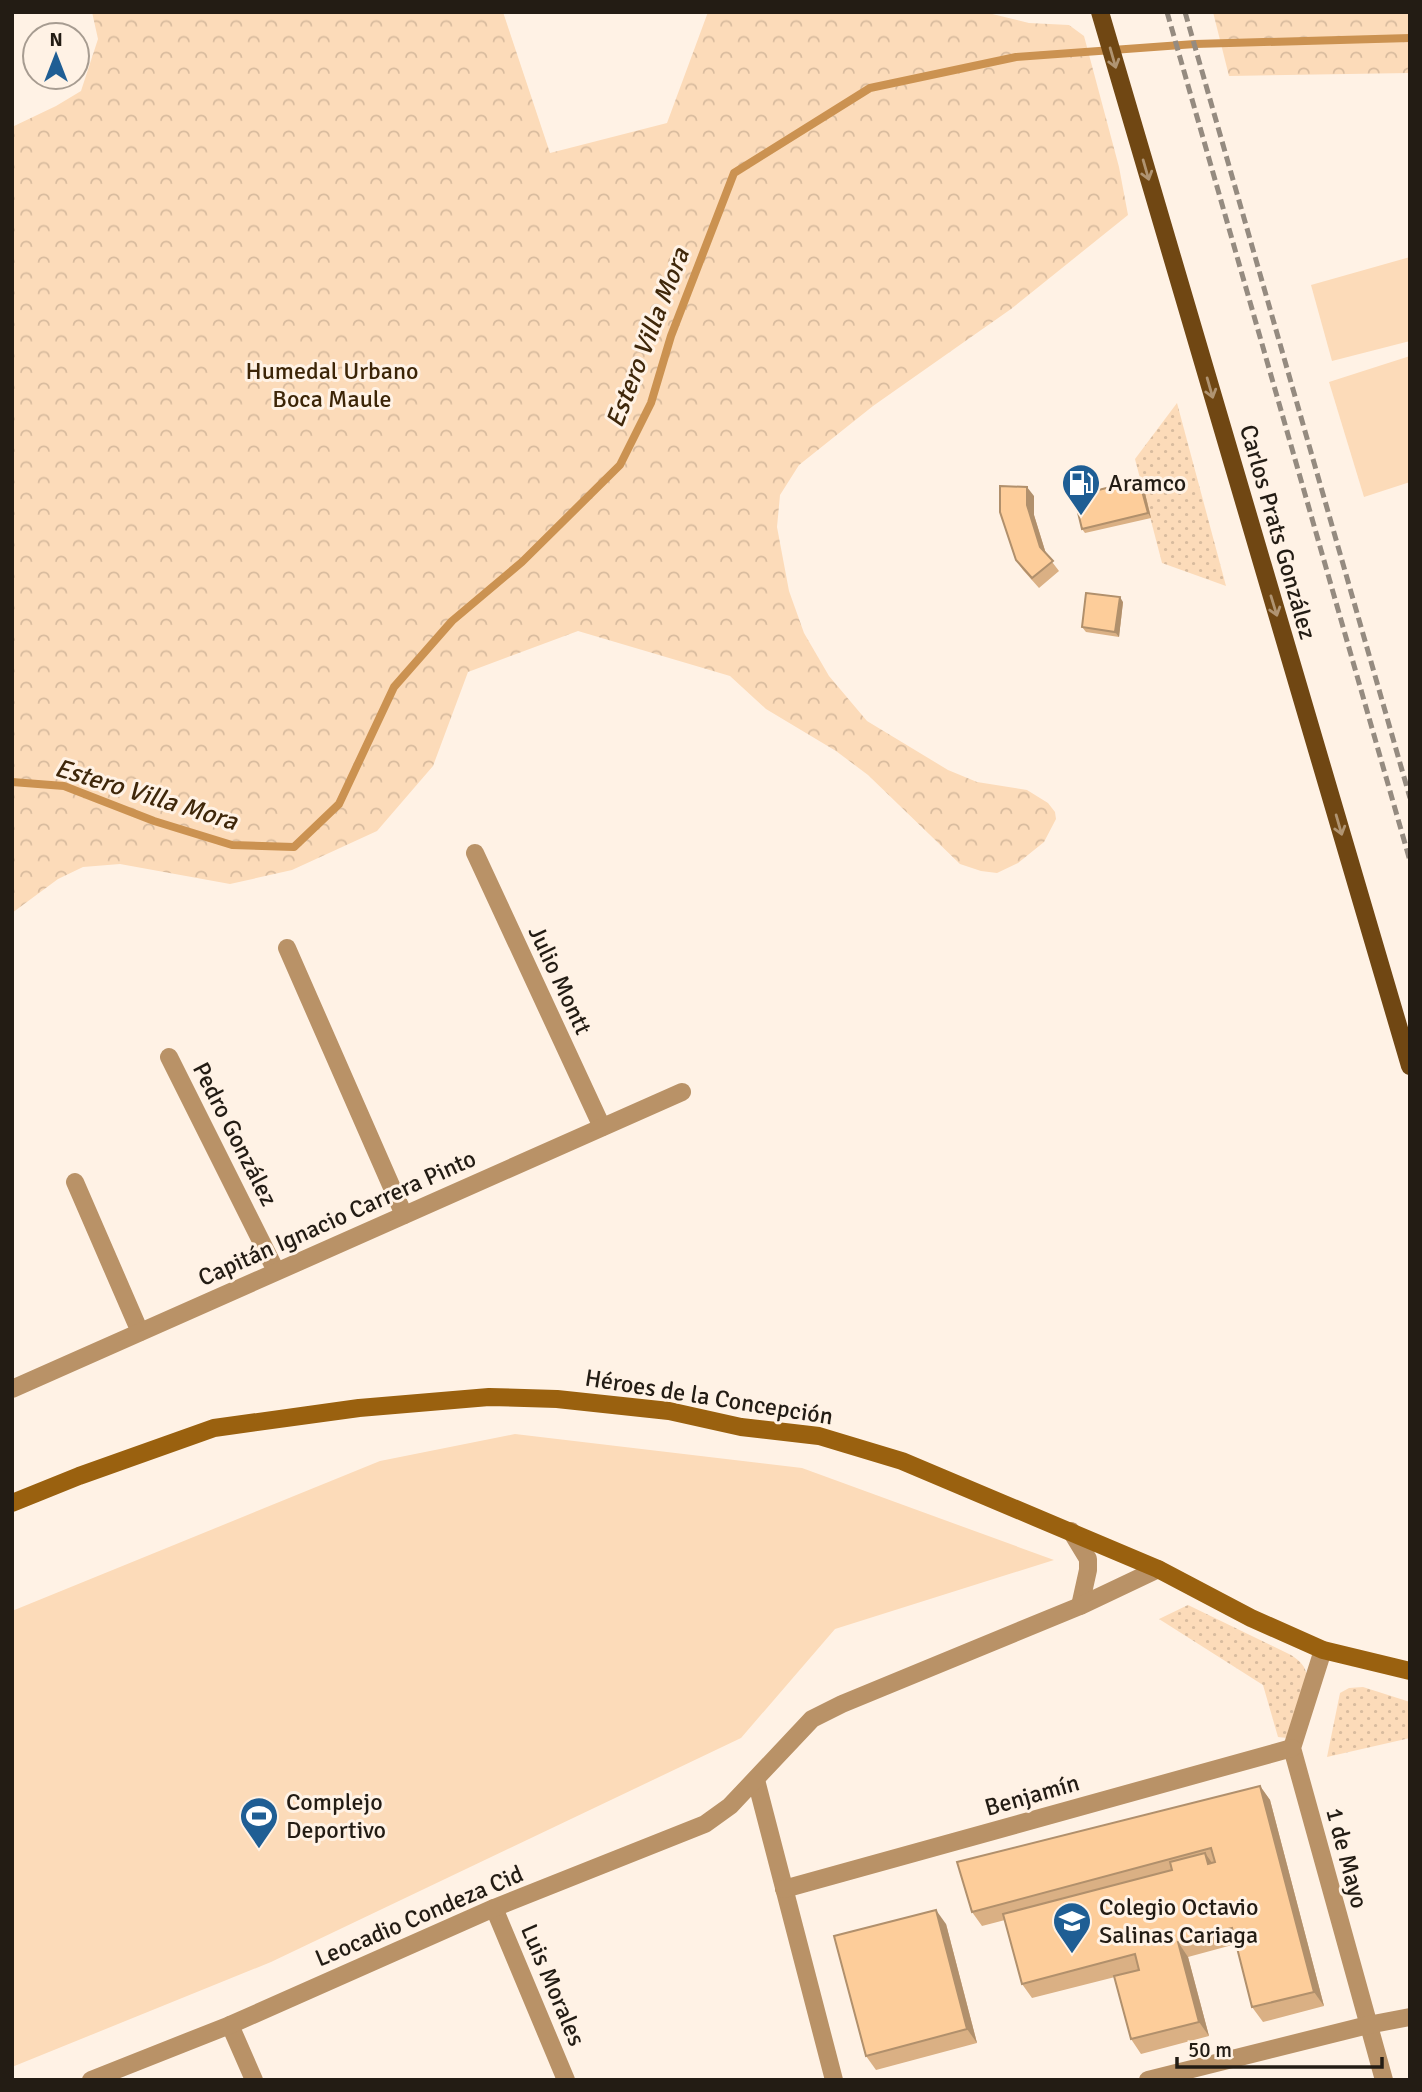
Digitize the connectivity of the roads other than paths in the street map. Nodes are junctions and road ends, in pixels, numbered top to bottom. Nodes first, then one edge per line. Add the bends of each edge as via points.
1 (1100, 12) edge
2 (475, 853) dead end
3 (287, 948) dead end
4 (169, 1057) dead end
5 (1410, 1066) edge
6 (682, 1091) dead end
7 (601, 1127) junction
8 (75, 1182) dead end
9 (404, 1215) junction
10 (276, 1271) junction
11 (141, 1332) junction
12 (12, 1389) edge
13 (12, 1503) edge
14 (1071, 1531) junction
15 (1158, 1569) junction
16 (1080, 1606) junction
17 (1323, 1650) junction
18 (1410, 1671) edge
19 (1292, 1748) junction
20 (756, 1780) junction
21 (784, 1889) junction
22 (494, 1908) junction
23 (1410, 2017) edge
24 (230, 2025) junction
25 (1368, 2025) junction
26 (91, 2080) edge
27 (254, 2080) edge
28 (566, 2080) edge
29 (834, 2080) edge
30 (1148, 2080) edge
31 (1384, 2080) edge

1 -> 5 main road, Carlos Prats González
2 - 7 street, Julio Montt
3 - 9 street
4 - 10 street, Pedro González
6 - 7 street, Capitán Ignacio Carrera Pinto
7 - 9 street, Capitán Ignacio Carrera Pinto
8 - 11 street
9 - 10 street, Capitán Ignacio Carrera Pinto
10 - 11 street, Capitán Ignacio Carrera Pinto
11 - 12 street, Capitán Ignacio Carrera Pinto
13 - 14 street, Héroes de la Concepción via 214,1428 359,1408 489,1397 669,1411 741,1427 819,1436 902,1461
14 - 15 street, Héroes de la Concepción
14 - 16 street via 1088,1559
15 - 16 street, Leocadio Condeza Cid
15 - 17 street, Héroes de la Concepción
16 - 20 street, Leocadio Condeza Cid via 812,1719
17 - 18 street, Héroes de la Concepción
17 - 19 street
19 - 21 street, Benjamín
19 - 25 street, 1 de Mayo
20 - 21 street
20 - 22 street, Leocadio Condeza Cid via 705,1824
21 - 29 street
22 - 24 street, Leocadio Condeza Cid
22 - 28 street, Luis Morales
23 - 25 street
24 - 26 street, Leocadio Condeza Cid
24 - 27 street
25 - 30 street
25 - 31 street, 1 de Mayo

